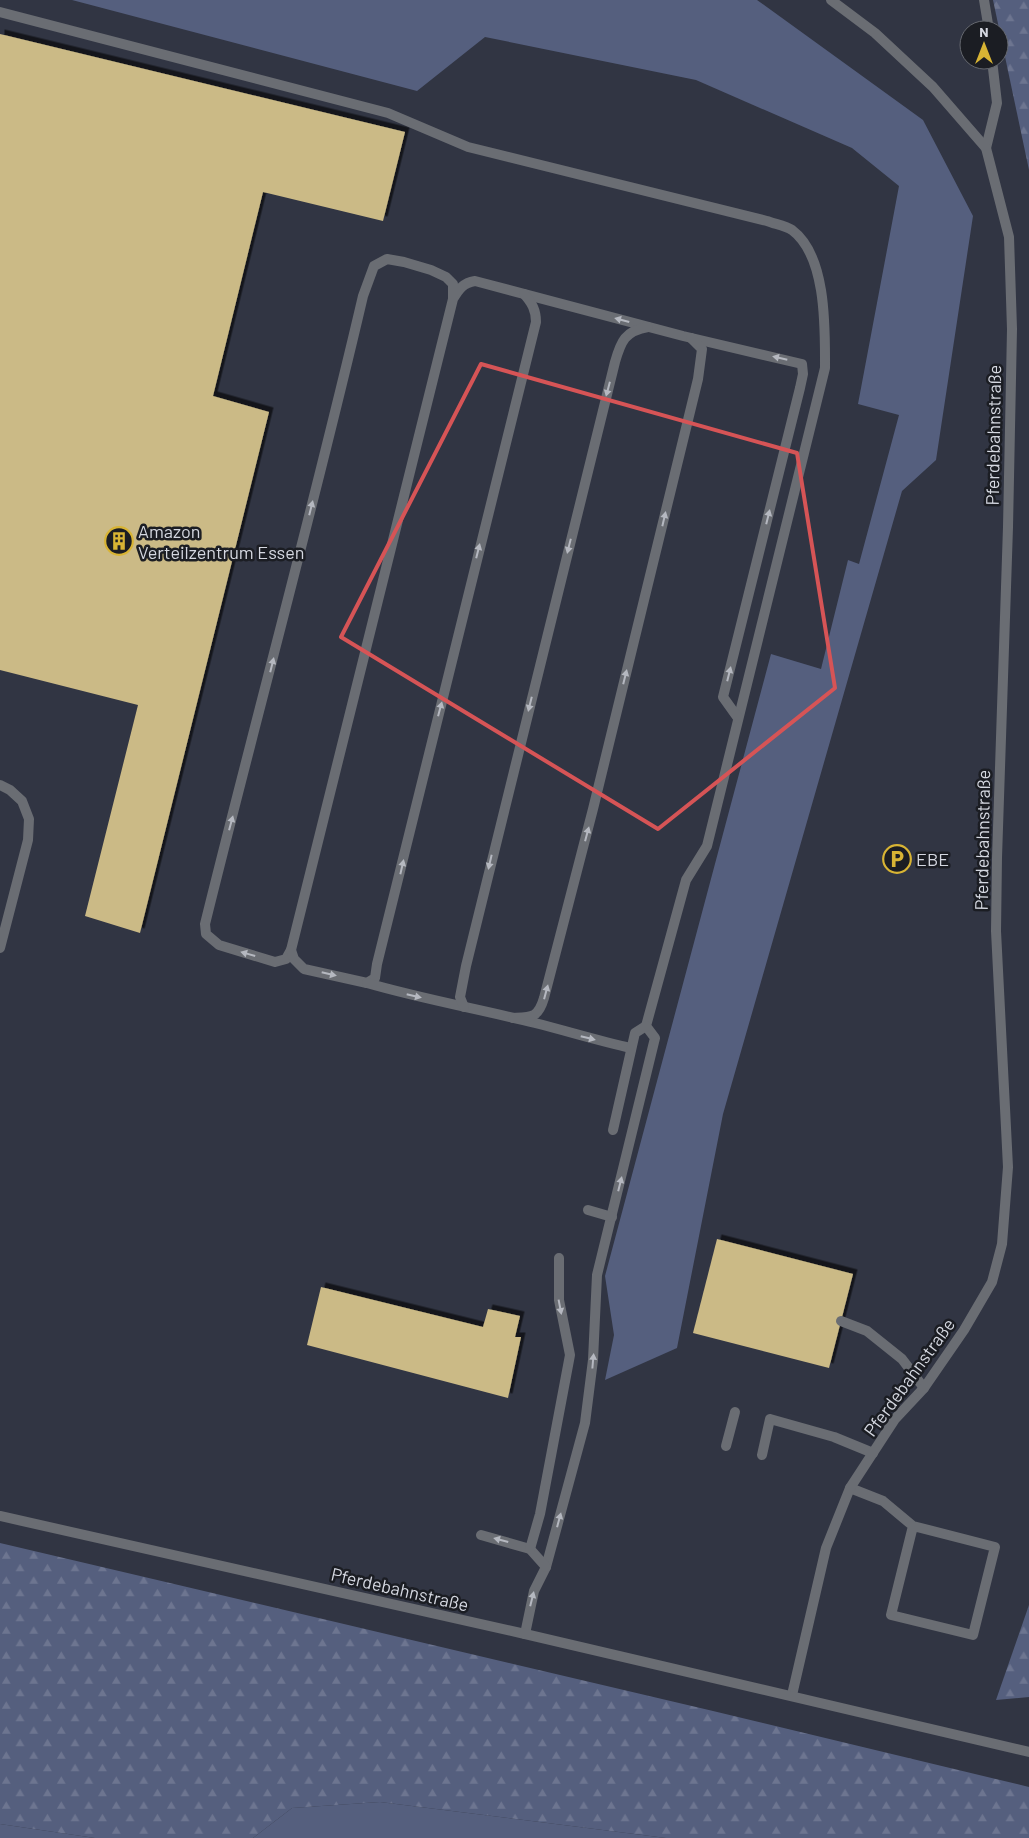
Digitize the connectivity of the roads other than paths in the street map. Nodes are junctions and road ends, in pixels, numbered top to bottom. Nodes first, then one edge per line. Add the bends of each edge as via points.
1 (831, 0) edge
2 (984, 0) edge
3 (0, 12) edge
4 (987, 20) edge
5 (993, 70) edge
6 (986, 148) junction
7 (524, 294) junction
8 (453, 299) junction
9 (651, 327) junction
10 (691, 337) junction
11 (738, 718) junction
12 (0, 785) edge
13 (0, 948) edge
14 (291, 950) junction
15 (366, 983) junction
16 (464, 1007) junction
17 (513, 1018) junction
18 (646, 1026) junction
19 (631, 1048) junction
20 (614, 1130) dead end
21 (588, 1210) dead end
22 (612, 1217) junction
23 (560, 1258) dead end
24 (841, 1321) dead end
25 (924, 1388) junction
26 (735, 1412) dead end
27 (726, 1446) dead end
28 (873, 1453) junction
29 (762, 1455) dead end
30 (850, 1488) junction
31 (0, 1516) edge
32 (913, 1526) junction
33 (481, 1535) dead end
34 (530, 1549) junction
35 (546, 1567) junction
36 (525, 1634) junction
37 (792, 1695) junction
38 (1029, 1752) edge

1 - 6 street, Pferdebahnstraße via 875,33 933,87
2 - 4 street
3 - 11 street via 388,113 468,147 767,221 792,230 806,246 820,277 826,368
5 - 6 street via 997,103
6 - 25 street, Pferdebahnstraße via 1009,237 1012,329 996,922 1008,1167 1002,1244 992,1282
7 - 8 street via 475,281 466,282
9 -> 7 street
15 -> 7 street via 375,978 536,322 533,304
8 - 14 street
14 -> 8 street via 286,959 275,962 219,945 206,934 228,833 374,266 387,259 431,270 453,284
9 - 10 street
9 -> 16 street via 637,329 628,335 620,344 615,362 478,912 460,997
11 -> 10 street via 723,697 798,398 802,364
17 -> 10 street via 531,1017 541,1010 698,379 702,350
11 - 18 street via 707,846 686,880
12 - 13 street via 22,801 29,819 28,840
14 -> 15 street via 294,959 304,969
15 -> 16 street
16 - 17 street
17 -> 19 street
18 - 19 street via 635,1033
22 -> 18 street via 655,1038
19 - 20 street
21 - 22 street
35 -> 22 street via 585,1423 593,1360 597,1275
23 -> 34 street via 559,1300 570,1355 540,1514
24 - 25 street via 866,1331 902,1359
25 - 28 street, Pferdebahnstraße via 895,1419
26 - 27 street
28 - 29 street via 834,1436 770,1419
28 - 30 street, Pferdebahnstraße
30 - 32 street via 883,1501
30 - 37 street, Pferdebahnstraße via 826,1548
31 - 36 street, Pferdebahnstraße
32 - 32 street via 891,1615 973,1635 995,1547
34 -> 33 street
34 - 35 street
36 -> 35 street via 534,1591
36 - 37 street, Pferdebahnstraße
37 - 38 street, Pferdebahnstraße

